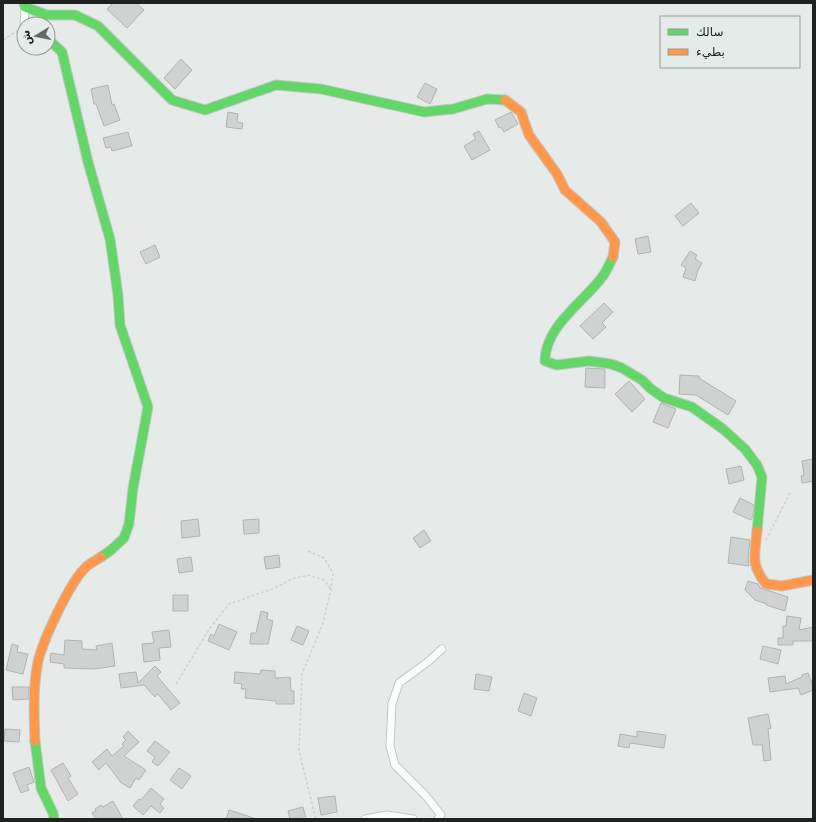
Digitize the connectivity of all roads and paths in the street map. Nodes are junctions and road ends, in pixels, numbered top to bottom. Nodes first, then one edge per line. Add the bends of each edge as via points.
1 (25, 5) edge
2 (24, 16) edge
3 (16, 32) edge
4 (3, 40) edge
5 (56, 46) edge
6 (791, 491) dead end
7 (755, 546) junction
8 (308, 551) dead end
9 (813, 580) edge
10 (331, 589) junction
11 (442, 649) dead end
12 (176, 684) dead end
13 (54, 819) edge
14 (316, 819) edge
15 (365, 819) edge
16 (413, 819) edge
17 (438, 819) edge

1 - 2 street
1 - 7 street via 47,15 75,15 98,26 172,100 205,110 276,85 321,89 424,112 453,109 487,99 506,100 521,112 529,135 553,168 565,190 601,222 614,242 614,256 603,276 554,332 545,352 545,361 557,365 589,361 622,368 664,398 692,408 723,429 745,449 757,465 762,478
3 - 4 path
5 - 13 street via 62,52 88,162 110,239 120,325 148,408 129,524 124,538 86,568 71,588 41,652 34,714 36,752 41,788
6 - 7 path via 766,540
7 - 9 street via 754,560 758,574 766,584 782,586
8 - 10 path via 324,558 333,573
10 - 12 path via 324,580 309,575 292,579 275,588 229,604 210,628
10 - 14 path via 322,624 302,674 299,751
11 - 17 street via 399,683 392,704 390,746 395,765 426,796 441,815
15 - 16 street via 387,815

